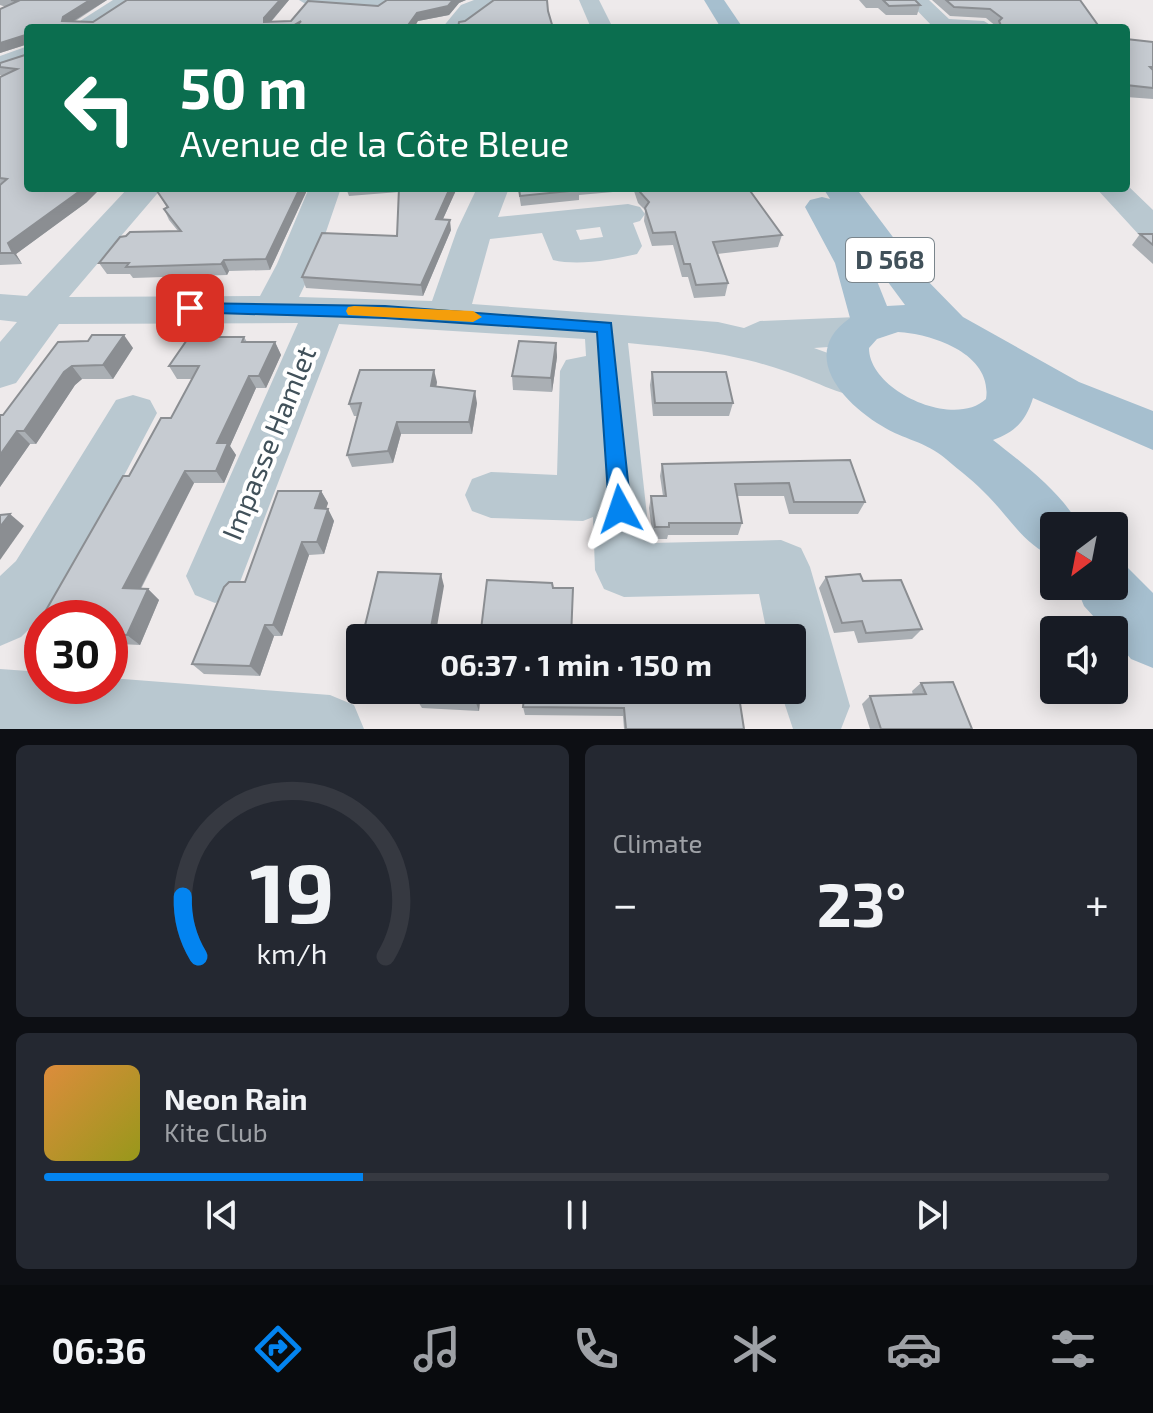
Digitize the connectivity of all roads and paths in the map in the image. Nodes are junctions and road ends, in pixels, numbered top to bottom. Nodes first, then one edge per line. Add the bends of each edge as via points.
1 (128, 0) edge
2 (493, 0) edge
3 (587, 0) edge
4 (700, 0) edge
5 (714, 0) edge
6 (917, 0) edge
7 (302, 3) edge
8 (380, 5) edge
9 (87, 24) edge
10 (456, 24) edge
11 (600, 24) edge
12 (715, 24) edge
13 (729, 24) edge
14 (943, 24) edge
15 (24, 55) edge
16 (0, 65) edge
17 (142, 192) edge
18 (323, 192) edge
19 (491, 192) edge
20 (813, 192) edge
21 (842, 192) edge
22 (1116, 192) edge
23 (620, 215) dead end
24 (475, 230) junction
25 (1153, 230) edge
26 (0, 307) edge
27 (273, 309) junction
28 (43, 311) junction
29 (324, 311) junction
30 (448, 315) junction
31 (593, 326) junction
32 (865, 326) junction
33 (948, 327) junction
34 (718, 337) junction
35 (988, 350) junction
36 (0, 372) edge
37 (856, 381) junction
38 (1004, 412) junction
39 (133, 413) dead end
40 (944, 429) junction
41 (1153, 431) edge
42 (1153, 438) edge
43 (491, 495) dead end
44 (1062, 512) edge
45 (1040, 517) edge
46 (215, 576) dead end
47 (1128, 598) edge
48 (1118, 600) edge
49 (0, 616) edge
50 (1153, 631) edge
51 (1153, 637) edge
52 (0, 702) edge
53 (817, 706) dead end
54 (330, 729) edge

1 - 9 street
2 - 10 street via 468,9
3 - 11 street
4 - 12 main road
5 - 13 main road
6 - 14 street
7 - 8 street
15 - 16 street
17 - 28 street via 43,302
18 - 27 street
19 - 24 street
20 - 32 main road, D 568 via 854,263
21 - 33 main road, D 568 via 906,282
22 - 25 street
23 - 24 street via 624,246 566,252 555,221
24 - 30 street
26 - 28 street
27 - 28 street
27 - 29 street
28 - 36 street
29 - 30 street
29 - 46 street, Impasse Hamlet
30 - 31 street
31 - 34 street
31 - 43 street via 583,498
31 - 53 street via 624,570 781,567
32 - 33 main road via 895,318
32 - 34 street
32 - 37 main road via 848,343 847,359
33 - 35 main road
34 - 37 street via 777,350
35 - 38 main road via 1012,387
35 - 41 main road via 1063,394
37 - 40 main road via 898,414
38 - 40 main road via 977,429
38 - 42 main road via 1072,416
38 - 44 main road via 1012,445
39 - 49 street via 37,581
40 - 45 main road via 1005,479
47 - 50 main road
48 - 51 main road
52 - 54 street

